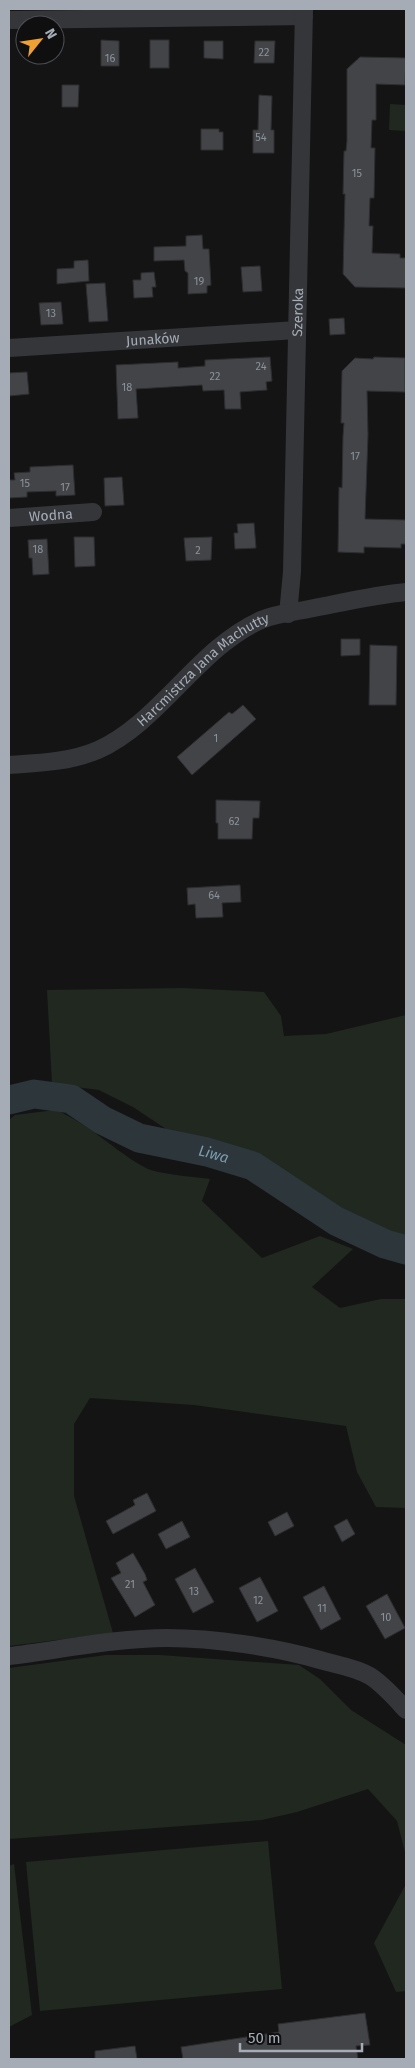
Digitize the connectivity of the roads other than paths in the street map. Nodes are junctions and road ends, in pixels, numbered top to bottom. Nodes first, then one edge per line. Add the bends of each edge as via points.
1 (304, 12) edge
2 (9, 20) edge
3 (297, 330) junction
4 (9, 348) edge
5 (93, 512) dead end
6 (9, 518) edge
7 (406, 592) edge
8 (288, 614) junction
9 (9, 765) edge
10 (9, 1656) edge
11 (406, 1710) edge

1 - 2 street
1 - 3 street, Szeroka
3 - 4 street, Junaków
3 - 8 street, Szeroka via 292,572
5 - 6 street, Wodna
7 - 8 street, Harcmistrza Jana Machutty
8 - 9 street, Harcmistrza Jana Machutty via 261,620 233,638 118,739 99,750 63,760
10 - 11 street via 166,1638 217,1642 302,1655 354,1668 379,1683

